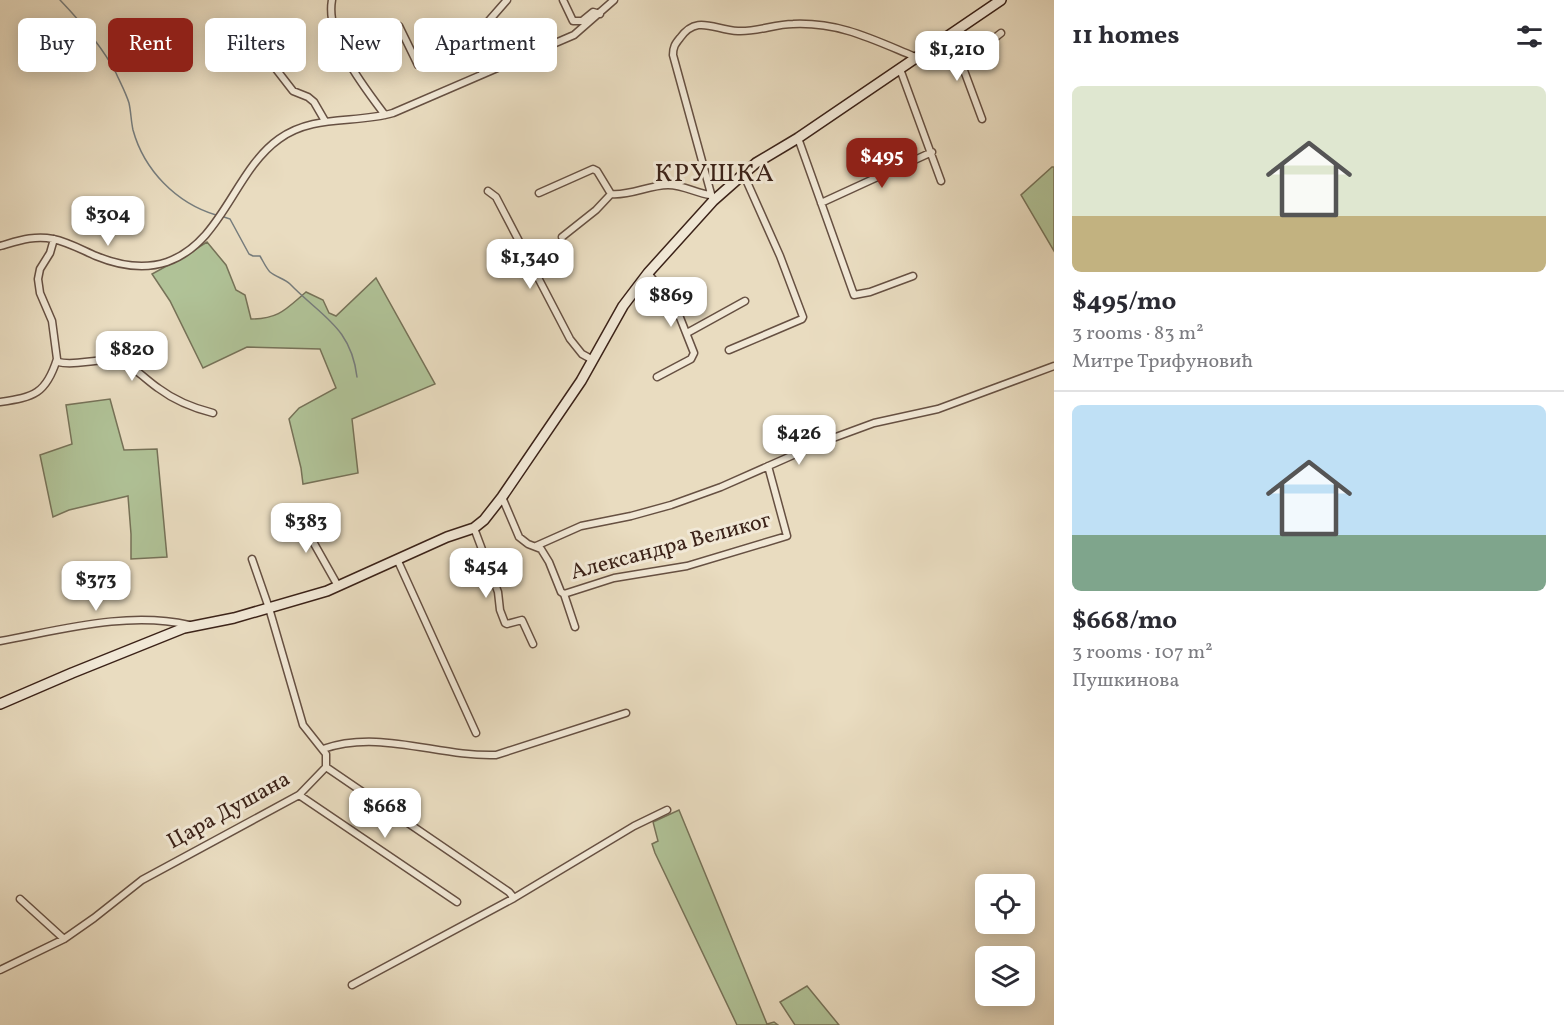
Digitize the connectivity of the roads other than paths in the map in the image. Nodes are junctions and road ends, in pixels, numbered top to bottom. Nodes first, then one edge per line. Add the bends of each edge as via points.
1 (332, 0) edge
2 (507, 0) edge
3 (564, 0) edge
4 (614, 0) edge
5 (1001, 0) edge
6 (600, 14) junction
7 (491, 18) edge
8 (402, 32) edge
9 (1001, 33) dead end
10 (946, 38) junction
11 (414, 57) edge
12 (959, 57) junction
13 (915, 59) junction
14 (900, 69) junction
15 (278, 72) edge
16 (483, 74) joint
17 (386, 115) junction
18 (982, 119) dead end
19 (325, 121) junction
20 (798, 138) junction
21 (932, 152) junction
22 (743, 173) junction
23 (941, 181) dead end
24 (488, 191) dead end
25 (539, 193) dead end
26 (611, 194) junction
27 (712, 198) junction
28 (821, 203) junction
29 (562, 237) dead end
30 (54, 239) junction
31 (0, 246) edge
32 (648, 273) junction
33 (913, 276) dead end
34 (745, 302) dead end
35 (687, 333) junction
36 (729, 350) dead end
37 (57, 359) junction
38 (593, 360) junction
39 (1054, 366) edge
40 (657, 377) dead end
41 (0, 402) edge
42 (213, 414) dead end
43 (768, 466) junction
44 (502, 497) junction
45 (298, 511) dead end
46 (474, 528) junction
47 (536, 546) junction
48 (252, 559) dead end
49 (397, 559) junction
50 (338, 586) junction
51 (564, 594) junction
52 (269, 608) junction
53 (192, 626) junction
54 (575, 627) dead end
55 (0, 641) edge
56 (533, 644) dead end
57 (0, 704) edge
58 (626, 713) dead end
59 (476, 733) dead end
60 (323, 749) junction
61 (326, 767) junction
62 (299, 795) junction
63 (667, 810) dead end
64 (20, 898) dead end
65 (514, 898) junction
66 (457, 902) dead end
67 (64, 939) junction
68 (0, 970) edge
69 (352, 985) dead end

1 - 17 street via 333,25 350,65
2 - 7 street
3 - 6 street via 573,21 582,21 594,12
4 - 6 street
5 - 10 street
6 - 16 street via 574,35
8 - 11 street
9 - 12 street via 974,53
10 - 12 street
10 - 13 street
12 - 18 street
13 - 14 street
13 - 27 street via 867,36 830,26 793,24 744,31 701,24 688,28 674,46 673,55
14 - 20 street
14 - 21 street
15 - 19 street via 293,91 314,102
16 - 17 street
17 - 19 street
19 - 30 street via 305,125 277,140 254,164 193,247 168,261 144,266 115,262
20 - 22 street
20 - 28 street
21 - 23 street
21 - 28 street
22 - 27 street
22 - 36 street via 803,317
24 - 38 street via 496,197 570,339
25 - 26 street via 593,169
26 - 27 street via 671,185
26 - 29 street
27 - 32 street
28 - 33 street via 854,295
30 - 31 street via 22,239
30 - 37 street via 38,279 52,321
32 - 35 street via 677,310
32 - 38 street via 623,306
34 - 35 street
35 - 40 street via 694,356
37 - 41 street via 43,389 23,399
37 - 42 street via 62,363 119,362 177,400
38 - 44 street
39 - 43 street via 938,409 874,423
43 - 47 street via 671,505 581,526
43 - 51 street, Александра Великог via 787,536 687,566 614,578
44 - 46 street
44 - 47 street, Александра Великог via 519,537
45 - 50 street
46 - 49 street
46 - 56 street via 505,623 522,620
47 - 51 street, Александра Великог via 549,562
48 - 52 street
49 - 50 street
49 - 59 street
50 - 52 street
51 - 54 street, Александра Великог
52 - 53 street
52 - 60 street via 303,725
53 - 55 street via 166,620 99,623
53 - 57 street
58 - 60 street via 496,755 375,742
60 - 61 street
61 - 62 street, Цара Душана
61 - 65 street
62 - 66 street
62 - 67 street, Цара Душана via 142,880
63 - 65 street
64 - 67 street
65 - 69 street
67 - 68 street, Цара Душана

